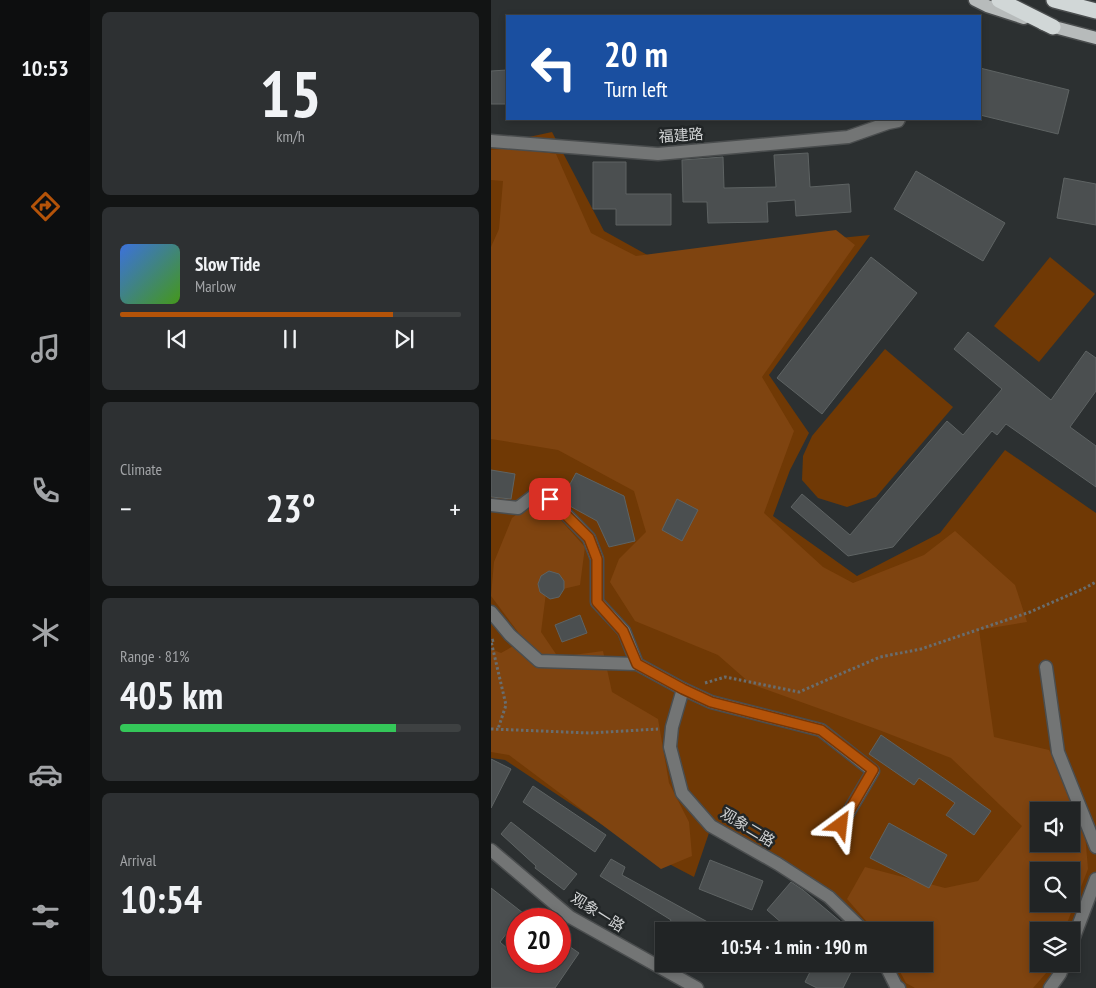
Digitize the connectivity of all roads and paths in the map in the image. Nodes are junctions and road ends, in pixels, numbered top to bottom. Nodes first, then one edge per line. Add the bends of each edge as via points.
1 (975, 0) edge
2 (999, 0) edge
3 (1054, 0) edge
4 (1096, 11) edge
5 (1053, 27) junction
6 (1096, 38) edge
7 (898, 120) edge
8 (491, 141) edge
9 (491, 505) edge
10 (1096, 582) edge
11 (491, 612) edge
12 (510, 635) junction
13 (491, 641) edge
14 (637, 664) junction
15 (1046, 667) dead end
16 (683, 689) junction
17 (674, 722) junction
18 (491, 729) edge
19 (498, 729) junction
20 (841, 825) dead end
21 (1096, 847) edge
22 (491, 850) edge
23 (1096, 879) edge
24 (854, 922) edge
25 (1080, 922) edge
26 (889, 972) edge
27 (1061, 972) edge
28 (697, 988) edge
29 (899, 988) edge
30 (1050, 988) edge

1 - 5 main road
2 - 5 highway
3 - 4 highway
5 - 6 main road
7 - 8 street, 福建路 via 848,137 658,154
9 - 14 street via 518,508 540,491 589,538 597,559 597,602 623,631
10 - 16 path via 1030,612 921,649 880,657 799,692 725,677
11 - 12 street
12 - 13 path
12 - 14 street via 539,661
13 - 19 path via 505,705
14 - 16 street
15 - 21 street via 1058,752
16 - 17 street, 观象二路
16 - 20 street via 711,702 821,730 873,770
17 - 19 path via 590,733
17 - 24 street, 观象二路 via 670,747 682,793 711,826 829,897
18 - 19 path
22 - 28 street, 观象一路 via 570,917
23 - 25 street
26 - 29 street
27 - 30 street

